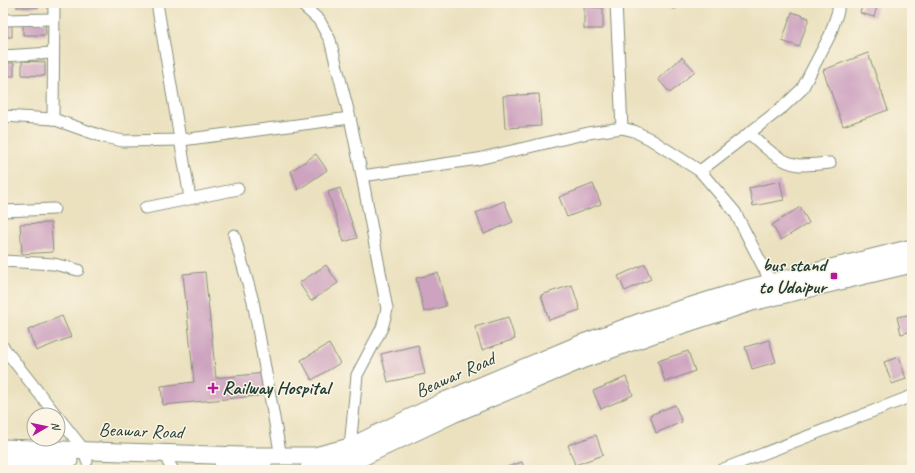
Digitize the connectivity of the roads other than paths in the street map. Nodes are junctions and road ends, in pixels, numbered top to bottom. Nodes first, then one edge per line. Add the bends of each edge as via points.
1 (54, 3) edge
2 (157, 3) edge
3 (300, 3) edge
4 (616, 3) edge
5 (838, 3) edge
6 (53, 19) junction
7 (3, 20) edge
8 (52, 53) junction
9 (3, 56) edge
10 (3, 116) edge
11 (350, 118) junction
12 (52, 119) junction
13 (622, 128) junction
14 (749, 133) junction
15 (182, 140) junction
16 (830, 163) dead end
17 (700, 171) junction
18 (362, 176) junction
19 (238, 189) dead end
20 (190, 198) junction
21 (145, 208) dead end
22 (54, 209) dead end
23 (3, 211) edge
24 (234, 235) dead end
25 (912, 248) edge
26 (3, 261) edge
27 (912, 264) edge
28 (78, 270) dead end
29 (761, 292) junction
30 (4, 349) edge
31 (912, 396) edge
32 (50, 407) edge
33 (66, 429) edge
34 (3, 448) edge
35 (85, 455) junction
36 (281, 457) junction
37 (201, 459) junction
38 (355, 459) edge
39 (3, 460) edge
40 (171, 462) edge
41 (264, 470) edge
42 (308, 470) edge
43 (722, 470) edge

1 - 6 street
2 - 15 street
3 - 11 street via 319,20 330,40
4 - 13 street
5 - 14 street via 830,36 802,89
6 - 7 street
6 - 8 street
8 - 9 street
8 - 12 street
10 - 12 street
11 - 15 street
11 - 18 street
12 - 15 street via 123,141
13 - 17 street via 650,139
13 - 18 street via 582,134 478,160
14 - 16 street via 776,156 788,162 798,165
14 - 17 street
15 - 20 street
17 - 29 street via 735,212
18 - 38 street via 387,309 382,328 357,375
19 - 20 street
20 - 21 street
22 - 23 street
24 - 36 street via 252,301
25 - 29 main road, Beawar Road
26 - 28 street via 54,264
27 - 29 main road, Beawar Road
29 - 38 main road, Beawar Road via 584,359 452,414
30 - 32 street
31 - 43 street
33 - 35 street
34 - 35 main road, Beawar Road
35 - 39 main road, Beawar Road
35 - 40 main road, Beawar Road
36 - 37 main road, Beawar Road
36 - 38 main road, Beawar Road
37 - 40 main road, Beawar Road
37 - 41 main road, Beawar Road
38 - 42 main road, Beawar Road

